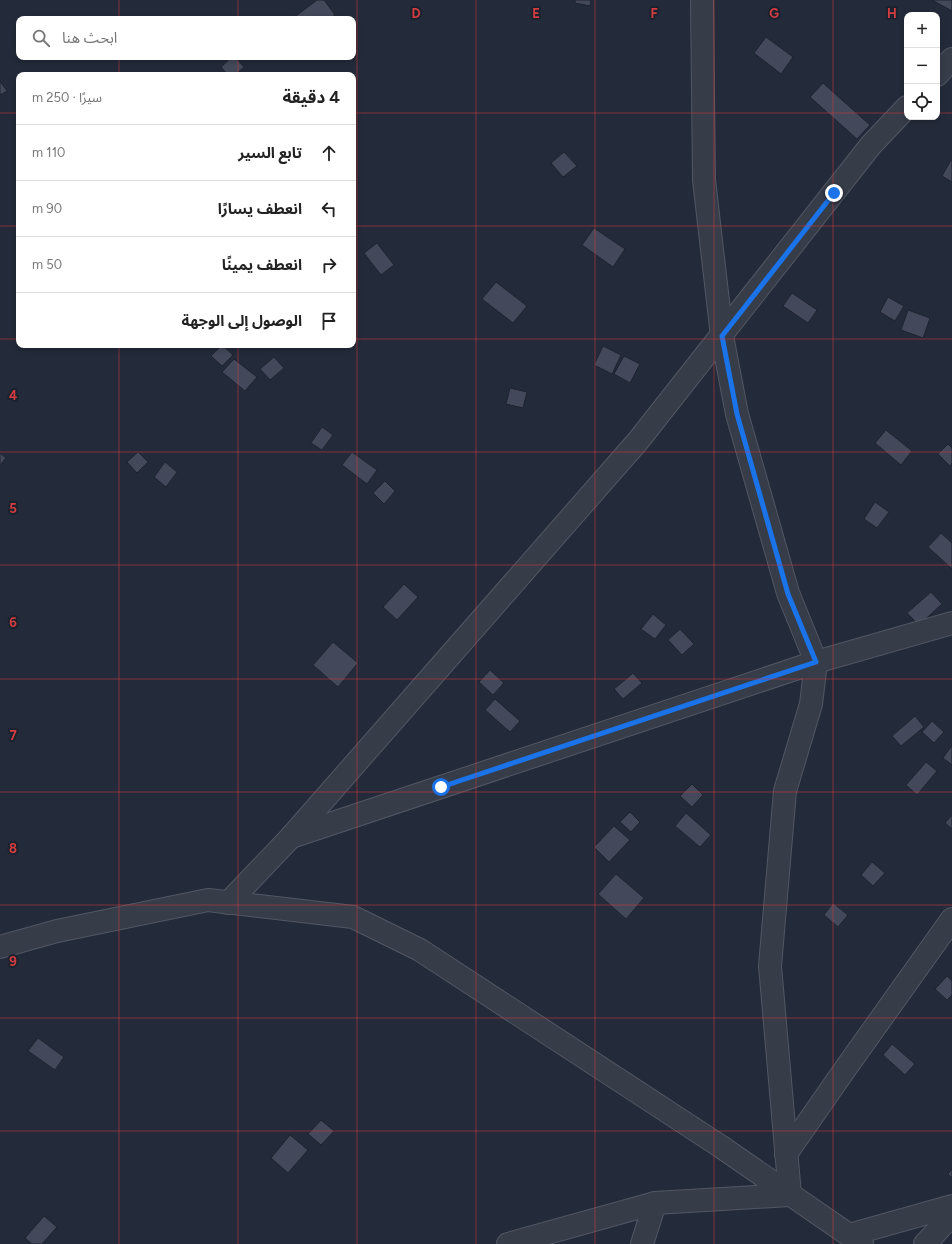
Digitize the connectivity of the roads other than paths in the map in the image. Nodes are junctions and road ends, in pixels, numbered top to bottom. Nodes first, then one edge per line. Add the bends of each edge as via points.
1 (702, 0) edge
2 (952, 59) edge
3 (940, 72) edge
4 (904, 110) edge
5 (722, 336) junction
6 (952, 623) edge
7 (816, 662) junction
8 (291, 837) junction
9 (228, 903) junction
10 (952, 919) edge
11 (0, 947) edge
12 (786, 1154) junction
13 (790, 1195) junction
14 (655, 1203) junction
15 (952, 1206) edge
16 (952, 1215) edge
17 (855, 1239) edge
18 (508, 1244) edge
19 (642, 1244) edge
20 (926, 1244) edge

1 - 5 street via 704,180
2 - 3 street
4 - 5 street via 871,145
5 - 7 street via 737,414 786,586
5 - 8 street via 638,441
6 - 7 street
7 - 8 street
7 - 12 street via 811,704 785,791 770,966
8 - 9 street
9 - 11 street via 208,900 57,931
9 - 13 street via 353,917 420,950
10 - 12 street
12 - 13 street
13 - 14 street
13 - 17 street
14 - 18 street
14 - 19 street
15 - 17 street
16 - 20 street

